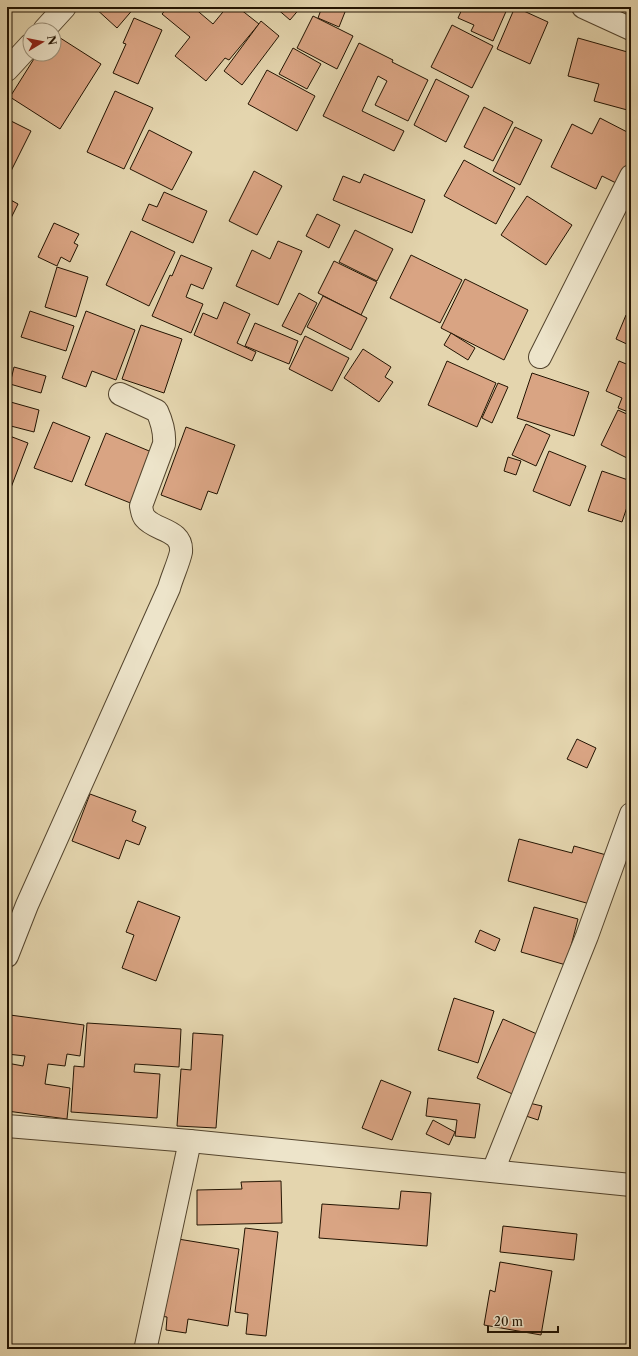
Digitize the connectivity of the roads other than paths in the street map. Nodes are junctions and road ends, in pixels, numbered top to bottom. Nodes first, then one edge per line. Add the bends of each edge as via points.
1 (65, 7) edge
2 (583, 7) edge
3 (51, 22) edge
4 (631, 29) edge
5 (22, 54) edge
6 (7, 70) edge
7 (631, 176) edge
8 (540, 357) dead end
9 (120, 394) dead end
10 (631, 814) edge
11 (7, 956) edge
12 (7, 1126) edge
13 (190, 1141) junction
14 (493, 1171) junction
15 (631, 1185) edge
16 (146, 1346) dead end

1 - 3 street
2 - 4 street
5 - 6 street
7 - 8 street
9 - 11 street via 157,410 161,420 165,434 164,444 141,506 148,521 173,534 180,542 181,552 169,588 27,905
10 - 14 street via 587,936
12 - 13 street
13 - 14 street
13 - 16 street
14 - 15 street

